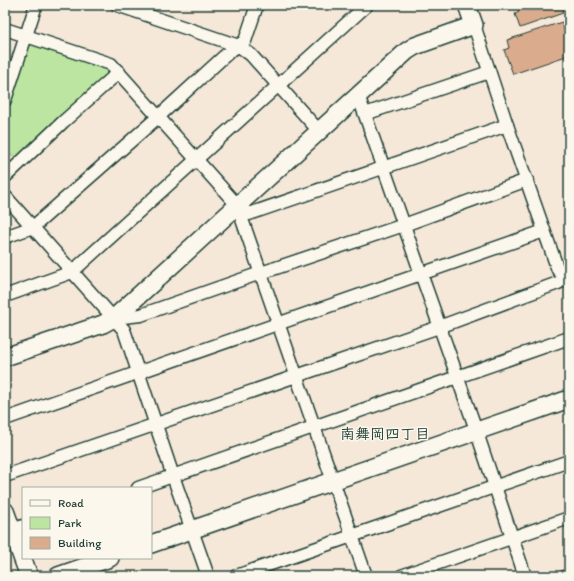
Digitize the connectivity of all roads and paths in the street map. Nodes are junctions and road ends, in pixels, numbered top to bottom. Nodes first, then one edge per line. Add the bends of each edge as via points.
1 (36, 5) edge
2 (117, 5) edge
3 (257, 5) edge
4 (367, 5) edge
5 (467, 5) edge
6 (474, 25) junction
7 (5, 29) edge
8 (25, 36) junction
9 (239, 46) junction
10 (119, 72) junction
11 (489, 72) junction
12 (278, 86) junction
13 (6, 95) edge
14 (358, 96) junction
15 (365, 114) junction
16 (158, 117) junction
17 (507, 125) junction
18 (319, 131) junction
19 (196, 160) junction
20 (384, 166) junction
21 (5, 177) edge
22 (527, 180) junction
23 (5, 196) edge
24 (237, 205) junction
25 (404, 225) junction
26 (33, 227) junction
27 (544, 231) junction
28 (5, 237) edge
29 (72, 272) junction
30 (261, 273) junction
31 (421, 274) junction
32 (568, 278) edge
33 (5, 296) edge
34 (114, 318) junction
35 (278, 324) junction
36 (439, 327) junction
37 (569, 338) edge
38 (5, 357) edge
39 (137, 373) junction
40 (296, 375) junction
41 (458, 378) junction
42 (569, 399) edge
43 (5, 419) edge
44 (155, 424) junction
45 (314, 427) junction
46 (476, 431) junction
47 (569, 461) edge
48 (5, 476) edge
49 (172, 476) junction
50 (332, 481) junction
51 (141, 487) edge
52 (495, 487) junction
53 (5, 511) edge
54 (569, 518) edge
55 (13, 530) edge
56 (192, 530) junction
57 (352, 536) junction
58 (512, 538) junction
59 (152, 544) edge
60 (22, 556) edge
61 (23, 559) edge
62 (107, 559) edge
63 (569, 575) edge
64 (29, 576) edge
65 (58, 576) edge
66 (208, 576) edge
67 (236, 576) edge
68 (366, 576) edge
69 (402, 576) edge
70 (525, 576) edge
71 (566, 576) edge

1 - 8 street
2 - 9 street
3 - 9 street via 245,41
4 - 12 street
5 - 6 street
6 - 11 street
6 - 14 street via 415,46
7 - 8 street
8 - 10 street via 111,64
8 - 13 street
9 - 12 street via 251,55
9 - 16 street via 230,51
10 - 16 street
10 - 21 street
11 - 15 street
11 - 17 street
12 - 18 street
12 - 19 street
14 - 15 street
14 - 18 street
15 - 20 street
16 - 19 street
16 - 26 street
17 - 20 street
17 - 22 street
18 - 24 street
19 - 24 street
19 - 29 street
20 - 24 street via 249,214
20 - 25 street
22 - 25 street
22 - 27 street
23 - 26 street
24 - 30 street
24 - 34 street
25 - 30 street
25 - 31 street
26 - 28 street
26 - 29 street
27 - 31 street
27 - 32 street via 558,270
29 - 33 street
29 - 34 street
30 - 34 street via 141,315
30 - 35 street
31 - 35 street
31 - 36 street
32 - 36 street
34 - 38 street
34 - 39 street via 124,330
35 - 39 street
35 - 40 street
36 - 40 street
36 - 41 street
37 - 41 street
39 - 43 street
39 - 44 street
40 - 44 street
40 - 45 street
41 - 45 street
41 - 46 street
42 - 46 street
44 - 48 street
44 - 49 street
45 - 49 street
45 - 50 street
46 - 50 street
46 - 52 street
47 - 52 street
49 - 51 street
49 - 56 street
50 - 56 street
50 - 57 street
52 - 57 street
52 - 58 street
53 - 55 street
54 - 58 street
55 - 60 street
56 - 59 street
56 - 66 street
57 - 67 street
57 - 68 street
58 - 69 street
58 - 70 street
61 - 64 street
62 - 65 street
63 - 71 street

